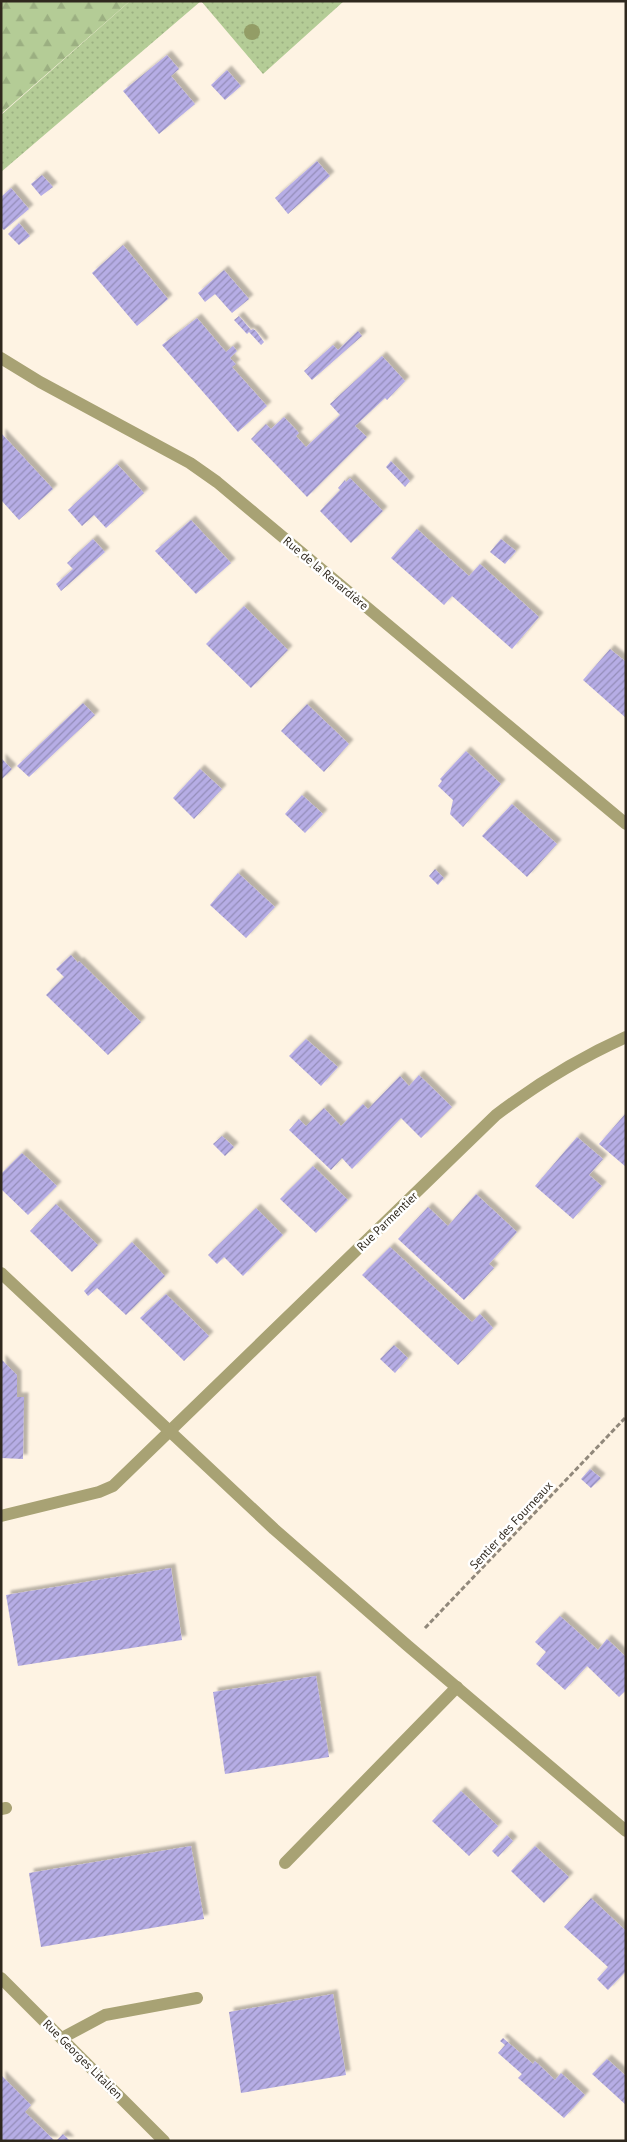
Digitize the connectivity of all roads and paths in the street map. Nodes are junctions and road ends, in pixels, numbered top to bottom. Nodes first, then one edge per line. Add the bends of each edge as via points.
1 (1, 358) edge
2 (626, 824) edge
3 (626, 1037) edge
4 (1, 1273) edge
5 (626, 1416) edge
6 (168, 1432) junction
7 (1, 1516) edge
8 (408, 1646) junction
9 (457, 1688) junction
10 (626, 1831) edge
11 (285, 1863) dead end
12 (1, 1978) edge
13 (197, 1998) dead end
14 (62, 2038) junction
15 (164, 2141) edge

1 - 2 street, Rue de la Renardière via 190,463 217,482
3 - 6 street, Rue Parmentier via 575,1061 496,1115
4 - 6 street
5 - 8 path, Sentier des Fourneaux
6 - 7 street, Rue Parmentier via 113,1486
6 - 8 street
8 - 9 street
9 - 10 street
9 - 11 street
12 - 14 street, Rue Georges Litalien
13 - 14 street via 104,2015
14 - 15 street, Rue Georges Litalien

